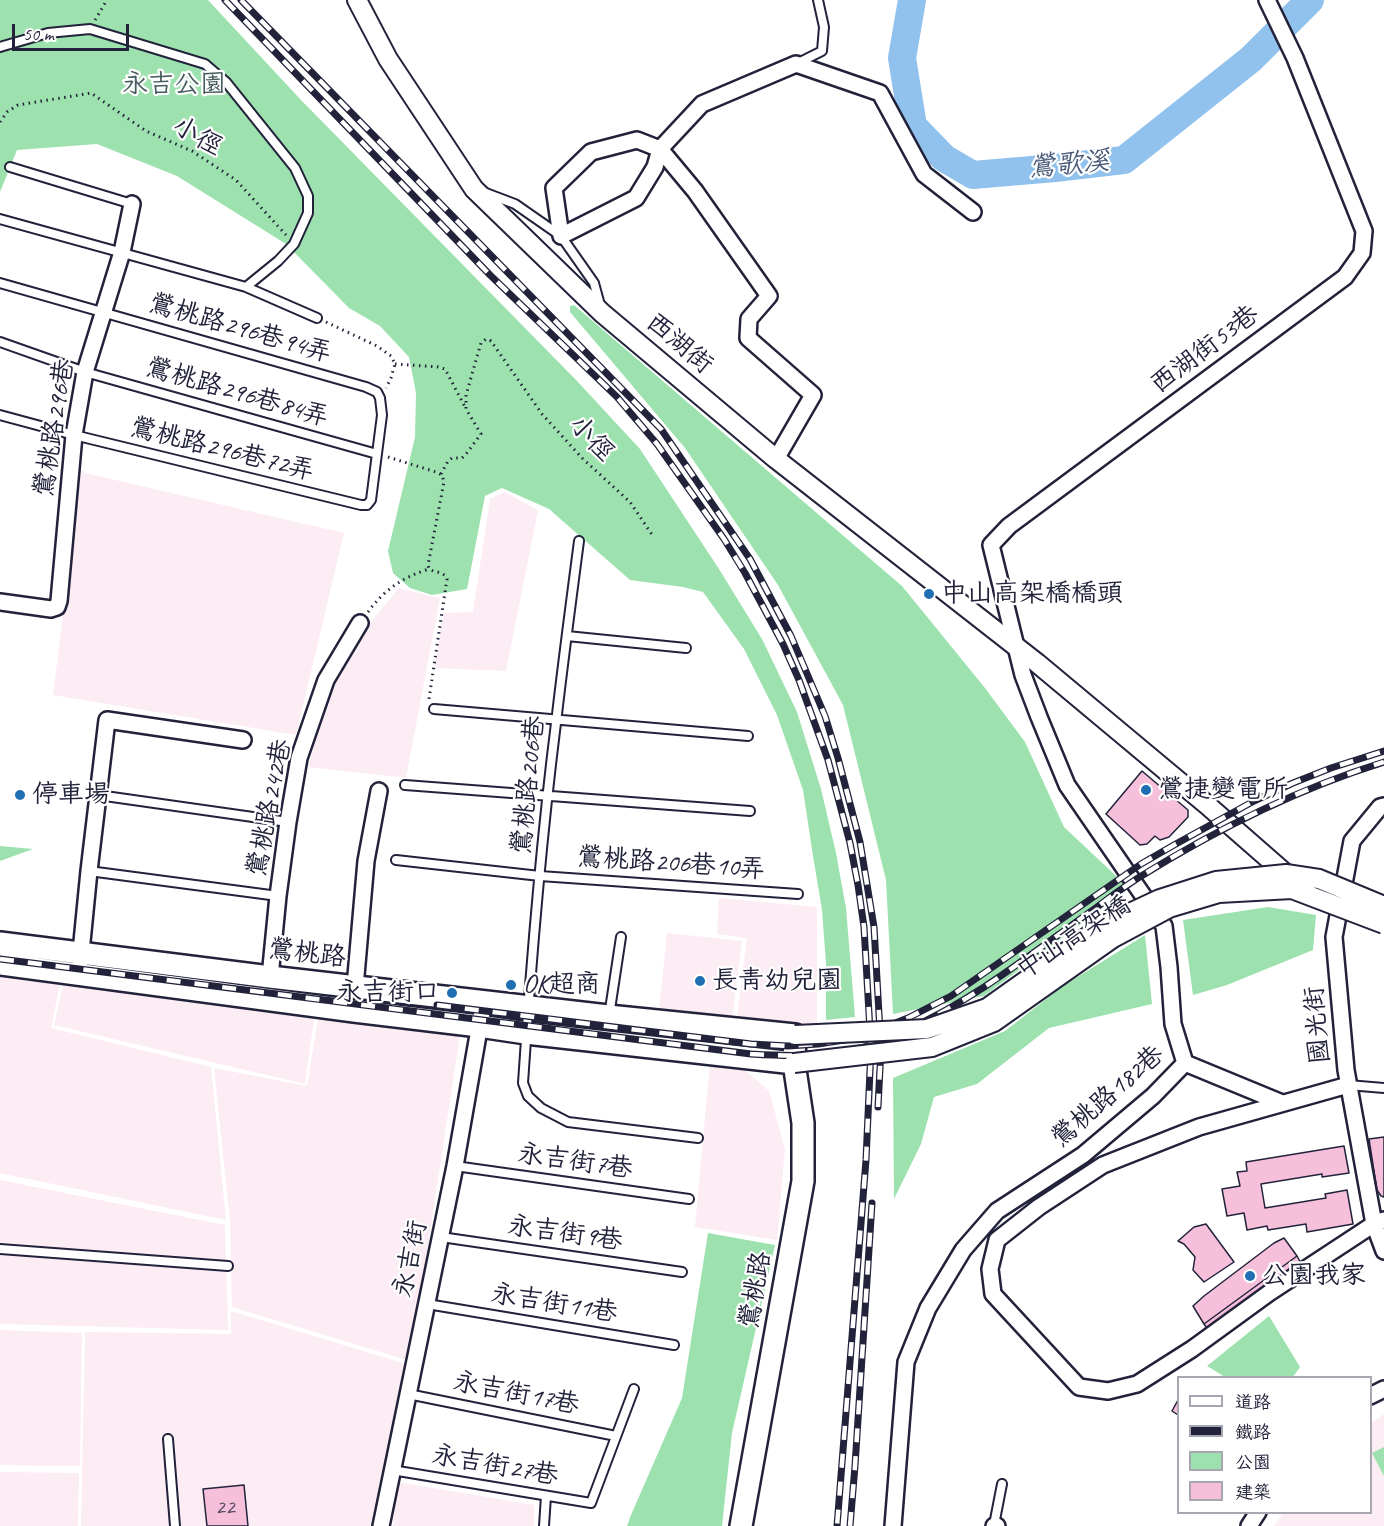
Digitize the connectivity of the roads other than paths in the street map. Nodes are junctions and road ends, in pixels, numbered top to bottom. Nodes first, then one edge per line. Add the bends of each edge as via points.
1 (357, 0) edge
2 (818, 0) edge
3 (1267, 0) edge
4 (0, 47) edge
5 (796, 64) junction
6 (660, 150) junction
7 (10, 167) dead end
8 (474, 189) junction
9 (132, 204) joint
10 (973, 212) dead end
11 (0, 219) edge
12 (561, 236) junction
13 (122, 252) junction
14 (0, 283) edge
15 (246, 287) junction
16 (103, 312) junction
17 (602, 313) junction
18 (317, 318) road end
19 (0, 342) edge
20 (85, 372) junction
21 (0, 415) edge
22 (74, 435) junction
23 (377, 454) junction
24 (776, 459) junction
25 (579, 541) dead end
26 (0, 602) edge
27 (360, 623) road end
28 (567, 636) junction
29 (686, 648) dead end
30 (1016, 648) junction
31 (1037, 663) joint
32 (434, 709) road end
33 (556, 720) junction
34 (748, 736) dead end
35 (243, 740) dead end
36 (405, 785) dead end
37 (379, 792) dead end
38 (98, 795) junction
39 (548, 797) junction
40 (1384, 806) edge
41 (750, 811) dead end
42 (288, 822) junction
43 (396, 860) dead end
44 (89, 871) junction
45 (540, 876) junction
46 (1289, 882) junction
47 (798, 894) dead end
48 (278, 896) junction
49 (1384, 906) edge
50 (1384, 924) edge
51 (621, 937) dead end
52 (0, 943) edge
53 (81, 952) junction
54 (0, 964) edge
55 (79, 974) junction
56 (270, 977) junction
57 (356, 987) junction
58 (484, 1001) junction
59 (529, 1007) junction
60 (608, 1016) junction
61 (479, 1026) junction
62 (526, 1034) junction
63 (795, 1035) junction
64 (794, 1063) junction
65 (1185, 1063) junction
66 (1348, 1084) junction
67 (1384, 1088) edge
68 (1282, 1103) junction
69 (698, 1138) dead end
70 (455, 1166) junction
71 (689, 1199) dead end
72 (1379, 1222) edge
73 (441, 1237) junction
74 (0, 1249) edge
75 (1384, 1251) edge
76 (228, 1266) dead end
77 (682, 1272) dead end
78 (427, 1304) junction
79 (674, 1345) dead end
80 (634, 1389) dead end
81 (408, 1394) junction
82 (616, 1436) junction
83 (168, 1439) dead end
84 (392, 1470) junction
85 (1002, 1484) dead end
86 (546, 1496) junction
87 (175, 1526) edge
88 (381, 1526) edge
89 (544, 1526) edge
90 (741, 1526) edge
91 (893, 1526) edge
92 (995, 1526) edge

1 - 8 street, 西湖街 via 388,59
2 - 5 lane via 824,27 822,51
3 - 30 street, 西湖街53巷 via 1295,58 1364,231 1362,253 1345,277 1009,526 991,545
4 - 15 lane via 48,33 90,29 205,64 226,82 295,168 308,196 308,213 294,244
5 - 6 street via 702,104
5 - 10 street via 880,93 924,174
6 - 12 street via 655,167 636,198
6 - 12 street via 637,140 591,152 554,188
6 - 24 street via 695,191 769,296 749,319 748,338 813,395
7 - 9 lane
8 - 12 lane via 515,204
8 - 17 street, 西湖街
9 - 13 street, 鶯桃路296巷
11 - 13 lane
12 - 17 lane via 594,283
13 - 15 lane
13 - 16 street, 鶯桃路296巷
14 - 16 lane, 鶯桃路296巷94弄
15 - 18 lane
16 - 20 street, 鶯桃路296巷
16 - 23 lane, 鶯桃路296巷94弄 via 377,392 382,415
17 - 24 street, 西湖街
19 - 20 lane, 鶯桃路296巷84弄
20 - 22 street, 鶯桃路296巷
20 - 23 lane, 鶯桃路296巷84弄
21 - 22 lane, 鶯桃路296巷72弄
22 - 23 lane, 鶯桃路296巷72弄 via 361,505 371,500
22 - 26 street, 鶯桃路296巷 via 57,607
24 - 30 street, 西湖街
25 - 28 lane, 鶯桃路206巷
27 - 42 street, 鶯桃路242巷 via 326,680 299,758
28 - 29 lane
28 - 33 lane, 鶯桃路206巷
30 - 31 street, 西湖街
30 - 65 street, 鶯桃路182巷 via 1067,784 1164,926 1173,1024
31 - 46 street, 中山高架橋 via 1206,804
32 - 33 lane
33 - 34 lane
33 - 39 lane, 鶯桃路206巷
35 - 38 street via 107,720
36 - 39 lane
37 - 57 street via 366,861
38 - 42 lane
38 - 44 street
39 - 41 lane
39 - 45 lane, 鶯桃路206巷
40 - 66 street, 國光街 via 1352,841 1334,937
42 - 48 street, 鶯桃路242巷
43 - 45 lane, 鶯桃路206巷10弄
44 - 48 lane
44 - 53 street
45 - 47 lane, 鶯桃路206巷10弄
45 - 59 lane, 鶯桃路206巷
46 - 49 street, 中山高架橋, bridge via 1319,879
46 - 50 street, 中山高架橋, bridge
46 - 63 street, 中山高架橋, bridge via 1216,881 1160,898 1104,925 987,1008 927,1029
46 - 64 street, 中山高架橋, bridge via 1219,893 1169,908 1113,938 994,1022 932,1047
48 - 56 street, 鶯桃路242巷
51 - 60 lane
52 - 53 main road, 鶯桃路
53 - 55 street
53 - 56 main road, 鶯桃路
54 - 55 main road, 鶯桃路
55 - 61 main road, 鶯桃路
56 - 57 main road, 鶯桃路
57 - 58 main road, 鶯桃路
58 - 59 main road, 鶯桃路
58 - 61 street, 永吉街
59 - 60 main road, 鶯桃路
59 - 62 lane, 鶯桃路206巷
60 - 63 main road, 鶯桃路
61 - 62 main road, 鶯桃路
61 - 70 street, 永吉街
62 - 64 main road, 鶯桃路
62 - 69 lane, 鶯桃路206巷 via 523,1083 528,1096 541,1108 568,1122
63 - 64 main road, 鶯桃路
64 - 90 main road, 鶯桃路 via 803,1123 803,1181
65 - 68 street
65 - 91 street, 鶯桃路182巷 via 1153,1096 1083,1155 997,1211 963,1250 928,1308 906,1362
66 - 67 lane
66 - 68 street
66 - 72 street, 國光街
68 - 72 street via 1198,1127 1102,1165 997,1240 990,1269 993,1293 1078,1387 1108,1391 1137,1384
70 - 71 lane, 永吉街7巷
70 - 73 street, 永吉街
72 - 75 street, 國光街
73 - 77 lane, 永吉街9巷
73 - 78 street, 永吉街
74 - 76 lane
78 - 79 lane, 永吉街11巷
78 - 81 street, 永吉街
80 - 82 lane
81 - 82 lane, 永吉街17巷
81 - 84 street, 永吉街
82 - 86 lane, 永吉街27巷 via 591,1503
83 - 87 lane
84 - 86 lane, 永吉街27巷
84 - 88 street, 永吉街
85 - 92 lane
86 - 89 lane

